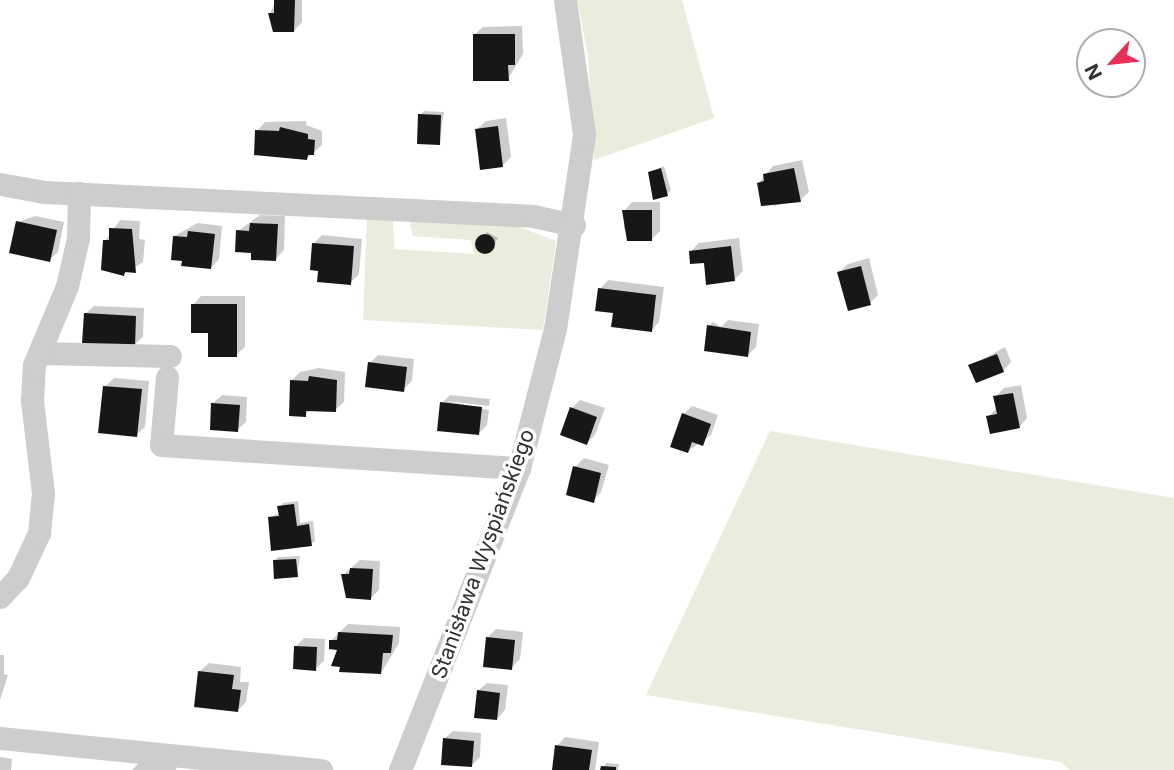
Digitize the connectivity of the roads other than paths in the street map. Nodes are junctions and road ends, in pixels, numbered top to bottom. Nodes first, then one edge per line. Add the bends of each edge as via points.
1 (565, 0) edge
2 (1, 184) edge
3 (79, 193) junction
4 (575, 218) junction
5 (40, 353) junction
6 (519, 468) junction
7 (0, 597) edge
8 (0, 738) edge
9 (192, 764) edge
10 (321, 770) edge
11 (400, 770) edge

1 - 4 street, Stanisława Wyspiańskiego via 584,134
2 - 3 street
3 - 4 street
3 - 5 street via 78,238 67,286
4 - 6 street, Stanisława Wyspiańskiego via 552,341
5 - 6 street via 169,366 161,445
5 - 7 street via 34,365 32,401 43,494 38,533 19,578
6 - 11 street, Stanisława Wyspiańskiego
8 - 9 street
9 - 10 street

